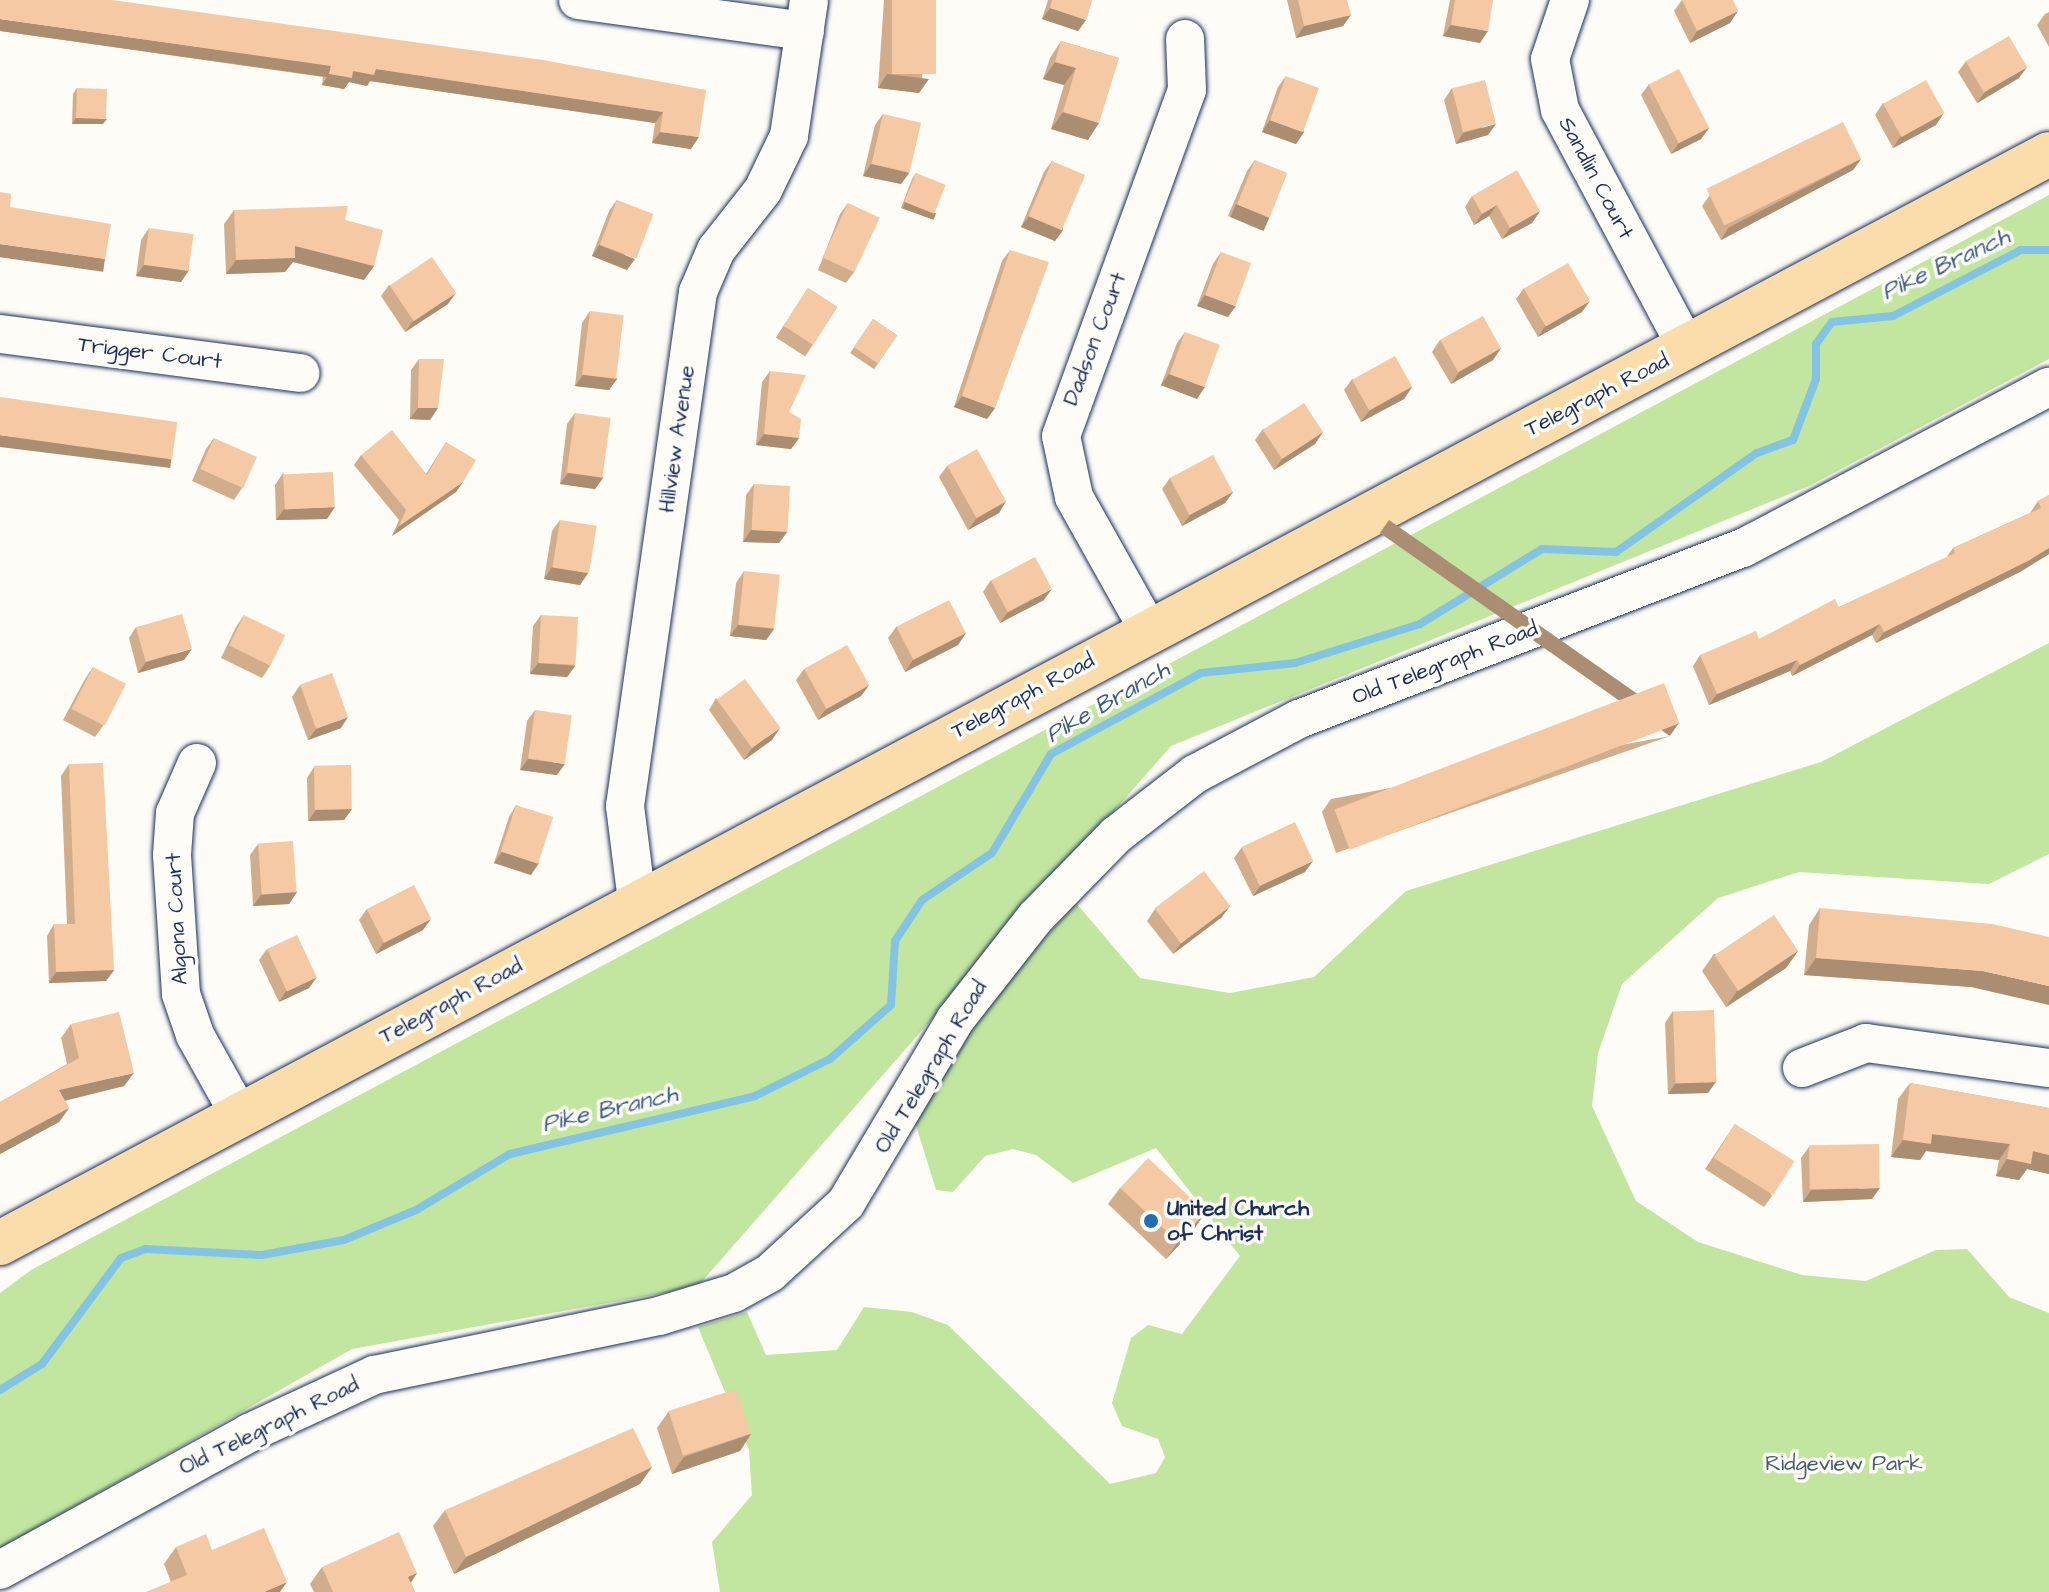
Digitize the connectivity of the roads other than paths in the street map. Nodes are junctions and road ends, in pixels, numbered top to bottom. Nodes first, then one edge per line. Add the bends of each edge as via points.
1 (578, 0) edge
2 (1570, 0) edge
3 (807, 16) edge
4 (1185, 39) dead end
5 (2049, 154) edge
6 (0, 334) edge
7 (1687, 348) junction
8 (300, 373) dead end
9 (2049, 387) edge
10 (1148, 629) junction
11 (197, 763) dead end
12 (637, 901) junction
13 (1802, 1068) dead end
14 (2049, 1068) edge
15 (239, 1114) junction
16 (0, 1243) edge
17 (0, 1570) edge

1 - 3 street
2 - 7 street, Sandlin Court via 1550,59 1560,110
3 - 12 street, Hillview Avenue via 793,118 775,170 716,250 698,292 625,806
4 - 10 street, Dadson Court via 1187,90 1061,436 1071,489
5 - 7 main road, Telegraph Road
6 - 8 street, Trigger Court
7 - 10 main road, Telegraph Road
9 - 17 street, Old Telegraph Road via 1743,548 1299,719 1195,774 1116,835 1035,918 955,1020 846,1203 770,1273 734,1293 659,1316 374,1375 249,1433
10 - 12 main road, Telegraph Road
11 - 15 street, Algona Court via 175,813 172,855 181,994 195,1035
12 - 15 main road, Telegraph Road
13 - 14 street via 1866,1043
15 - 16 main road, Telegraph Road

